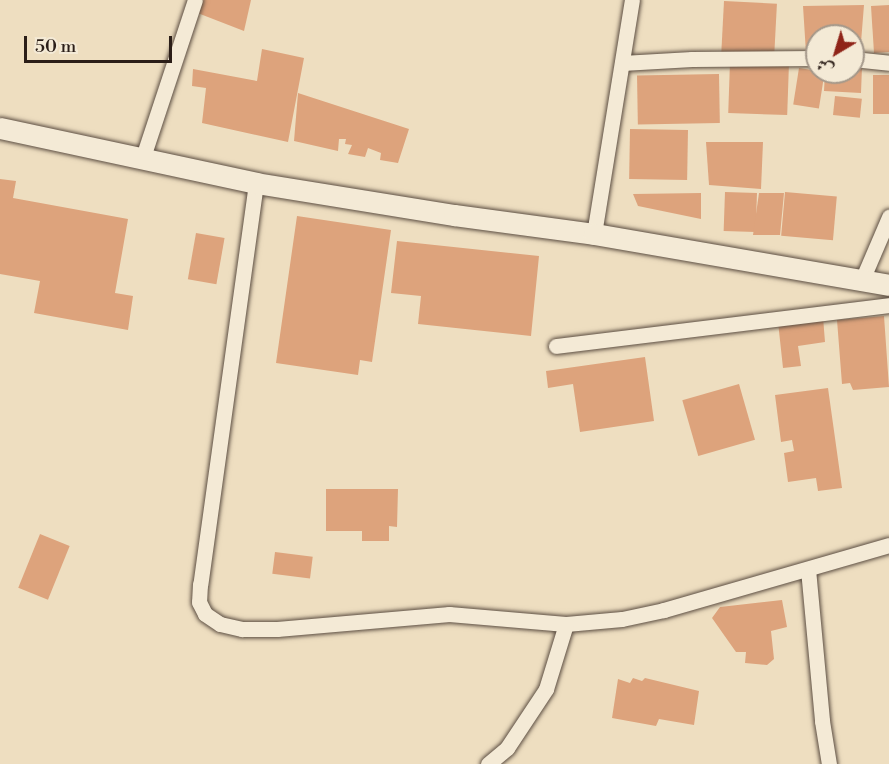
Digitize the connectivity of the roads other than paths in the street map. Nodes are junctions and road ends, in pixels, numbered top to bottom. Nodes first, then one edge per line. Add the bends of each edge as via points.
1 (195, 0) edge
2 (632, 0) edge
3 (805, 58) edge
4 (865, 60) edge
5 (622, 63) junction
6 (889, 63) edge
7 (0, 128) edge
8 (143, 157) junction
9 (256, 183) junction
10 (889, 217) edge
11 (594, 234) junction
12 (862, 280) junction
13 (889, 285) edge
14 (889, 305) edge
15 (556, 346) dead end
16 (889, 545) edge
17 (808, 569) junction
18 (566, 624) junction
19 (488, 764) edge
20 (829, 764) edge

1 - 8 street
2 - 5 street
3 - 5 street
4 - 6 street
5 - 11 street
7 - 8 street
8 - 9 street
9 - 11 street
9 - 18 street via 200,584 199,602 206,614 220,624 242,629 449,614
10 - 12 street
11 - 12 street
12 - 13 street
14 - 15 street
16 - 17 street
17 - 18 street via 664,610
17 - 20 street
18 - 19 street via 546,689 507,748

